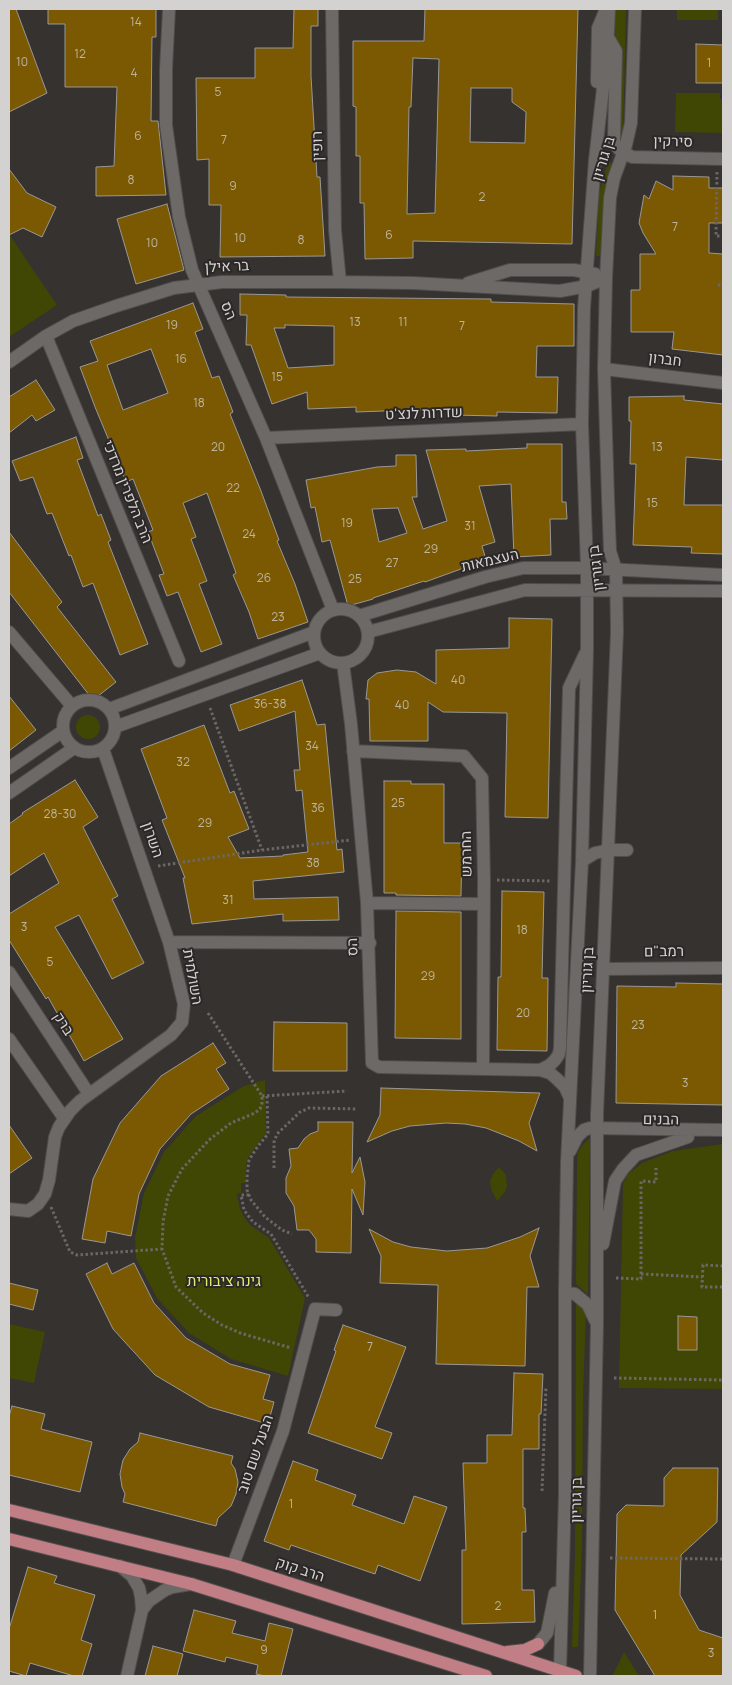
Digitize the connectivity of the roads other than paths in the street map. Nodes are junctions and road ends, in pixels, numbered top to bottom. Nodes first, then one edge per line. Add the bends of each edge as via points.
1 (169, 9) edge
2 (332, 9) edge
3 (607, 9) edge
4 (635, 9) edge
5 (608, 37) junction
6 (600, 116) junction
7 (623, 152) junction
8 (721, 159) edge
9 (588, 272) junction
10 (606, 278) junction
11 (340, 282) junction
12 (198, 285) junction
13 (464, 285) junction
14 (586, 286) junction
15 (46, 336) junction
16 (9, 362) edge
17 (604, 369) junction
18 (723, 383) edge
19 (582, 424) junction
20 (266, 438) junction
21 (587, 568) junction
22 (616, 570) junction
23 (723, 575) edge
24 (586, 590) junction
25 (616, 591) junction
26 (723, 591) edge
27 (332, 610) junction
28 (359, 616) junction
29 (9, 632) edge
30 (314, 632) junction
31 (368, 632) junction
32 (587, 651) junction
33 (320, 652) junction
34 (178, 661) dead end
35 (343, 663) junction
36 (72, 706) junction
37 (109, 709) junction
38 (115, 728) junction
39 (63, 731) junction
40 (74, 748) junction
41 (103, 749) junction
42 (352, 751) junction
43 (9, 768) edge
44 (9, 793) edge
45 (610, 832) junction
46 (609, 850) junction
47 (582, 861) junction
48 (367, 903) junction
49 (484, 904) junction
50 (170, 942) junction
51 (370, 943) junction
52 (723, 968) edge
53 (604, 969) junction
54 (9, 972) edge
55 (9, 1039) edge
56 (483, 1069) junction
57 (540, 1070) junction
58 (90, 1094) junction
59 (569, 1104) junction
60 (598, 1114) junction
61 (64, 1118) junction
62 (616, 1127) junction
63 (584, 1130) junction
64 (723, 1130) edge
65 (597, 1131) junction
66 (688, 1137) junction
67 (567, 1161) junction
68 (9, 1209) edge
69 (597, 1286) junction
70 (565, 1293) junction
71 (336, 1310) dead end
72 (597, 1324) junction
73 (9, 1510) edge
74 (9, 1539) edge
75 (562, 1554) junction
76 (234, 1565) junction
77 (120, 1566) junction
78 (191, 1584) junction
79 (142, 1610) junction
80 (538, 1644) joint
81 (502, 1652) junction
82 (560, 1673) edge
83 (127, 1676) edge
84 (486, 1676) edge
85 (576, 1676) edge
86 (590, 1676) edge

1 - 12 street, הס via 166,125 179,217
2 - 11 street, רופין via 335,230
3 - 5 street, בן גוריון
3 - 6 street, בן גוריון via 598,28 596,86
4 - 7 street, בן גוריון via 631,123
5 - 6 street, בן גוריון
5 - 7 street via 616,51 614,139 615,145
6 - 9 street, בן גוריון
7 - 8 street, סירקין via 632,157
7 - 10 street, בן גוריון via 610,198
9 - 10 street, בר אילן
9 - 13 street, בר אילן via 510,270
9 - 14 street, בן גוריון
10 - 14 street, בר אילן
10 - 17 street, בן גוריון
11 - 12 street, בר אילן
11 - 13 street, בר אילן
12 - 15 street, בר אילן via 174,288 116,306 73,321
12 - 20 street, הס
13 - 14 street, בר אילן via 560,290
14 - 19 street, בן גוריון
15 - 16 street, בר אילן
15 - 34 street, הרב הלפרין מרדכי
17 - 18 street, חברון
17 - 22 street, בן גוריון via 610,551
19 - 20 street, שדרות לנצ'ט
19 - 21 street, בן גוריון
20 - 27 street, הס
21 - 22 street, העצמאות
21 - 24 street, בן גוריון
21 - 28 street, העצמאות via 523,568 485,576
22 - 23 street, העצמאות
22 - 25 street, בן גוריון
24 - 25 street
24 - 31 street via 525,590
24 - 32 street, בן גוריון
25 - 26 street
25 - 45 street, בן גוריון
27 - 28 street via 351,611
27 - 30 street via 320,619
28 - 31 street
29 - 36 street
30 - 33 street
30 - 37 street
31 - 35 street via 362,653
32 - 47 street, בן גוריון
32 - 57 street via 569,688 559,1054 550,1065
33 - 35 street via 330,661
33 - 38 street
35 - 42 street, הס
36 - 37 street via 95,701
36 - 39 street via 64,718
37 - 38 street
38 - 41 street via 113,738
39 - 40 street
39 - 43 street
40 - 41 street via 88,753
40 - 44 street
41 - 50 street, השרון
42 - 48 street, הס
42 - 49 street, החרמש via 464,756 482,778
45 - 46 street, בן גוריון
45 - 46 street via 627,850
46 - 47 street via 595,853
46 - 53 street, בן גוריון
47 - 59 street, בן גוריון
48 - 49 street
48 - 51 street, הס
49 - 56 street, החרמש
50 - 51 street, השולמית
50 - 58 street, השולמית via 184,1004 182,1022 171,1035
51 - 56 street, הס via 372,1063 379,1067
52 - 53 street, רמב"ם
53 - 60 street, בן גוריון
54 - 58 street, ברק
55 - 61 street
56 - 57 street, הס
57 - 59 street via 550,1073 565,1087
58 - 61 street, השולמית
59 - 63 street via 576,1123
59 - 67 street, בן גוריון
60 - 62 street via 599,1122 604,1126
60 - 65 street, בן גוריון
61 - 68 street, השולמית via 55,1137 50,1180 45,1194 28,1211
62 - 64 street, הבנים
62 - 65 street, הבנים
63 - 65 street
63 - 67 street, בן גוריון via 573,1144
64 - 66 street, הבנים
65 - 66 street, הבנים
65 - 69 street, בן גוריון
66 - 69 street via 636,1155 615,1181
67 - 70 street, בן גוריון
69 - 72 street, בן גוריון
70 - 72 street via 575,1294 588,1305
70 - 75 street, בן גוריון
71 - 76 street, הבעל שם טוב via 315,1308 282,1431
72 - 86 street, בן גוריון
73 - 76 main road, הרב קוק
74 - 77 main road
75 - 80 street, בן גוריון via 547,1633
75 - 82 street, בן גוריון
76 - 81 main road, הרב קוק
77 - 78 main road
77 - 79 street via 132,1576 139,1588
78 - 79 street via 165,1590
78 - 84 main road
79 - 83 street
80 - 81 main road via 525,1650
81 - 82 main road, הרב קוק
82 - 85 main road, הרב קוק

